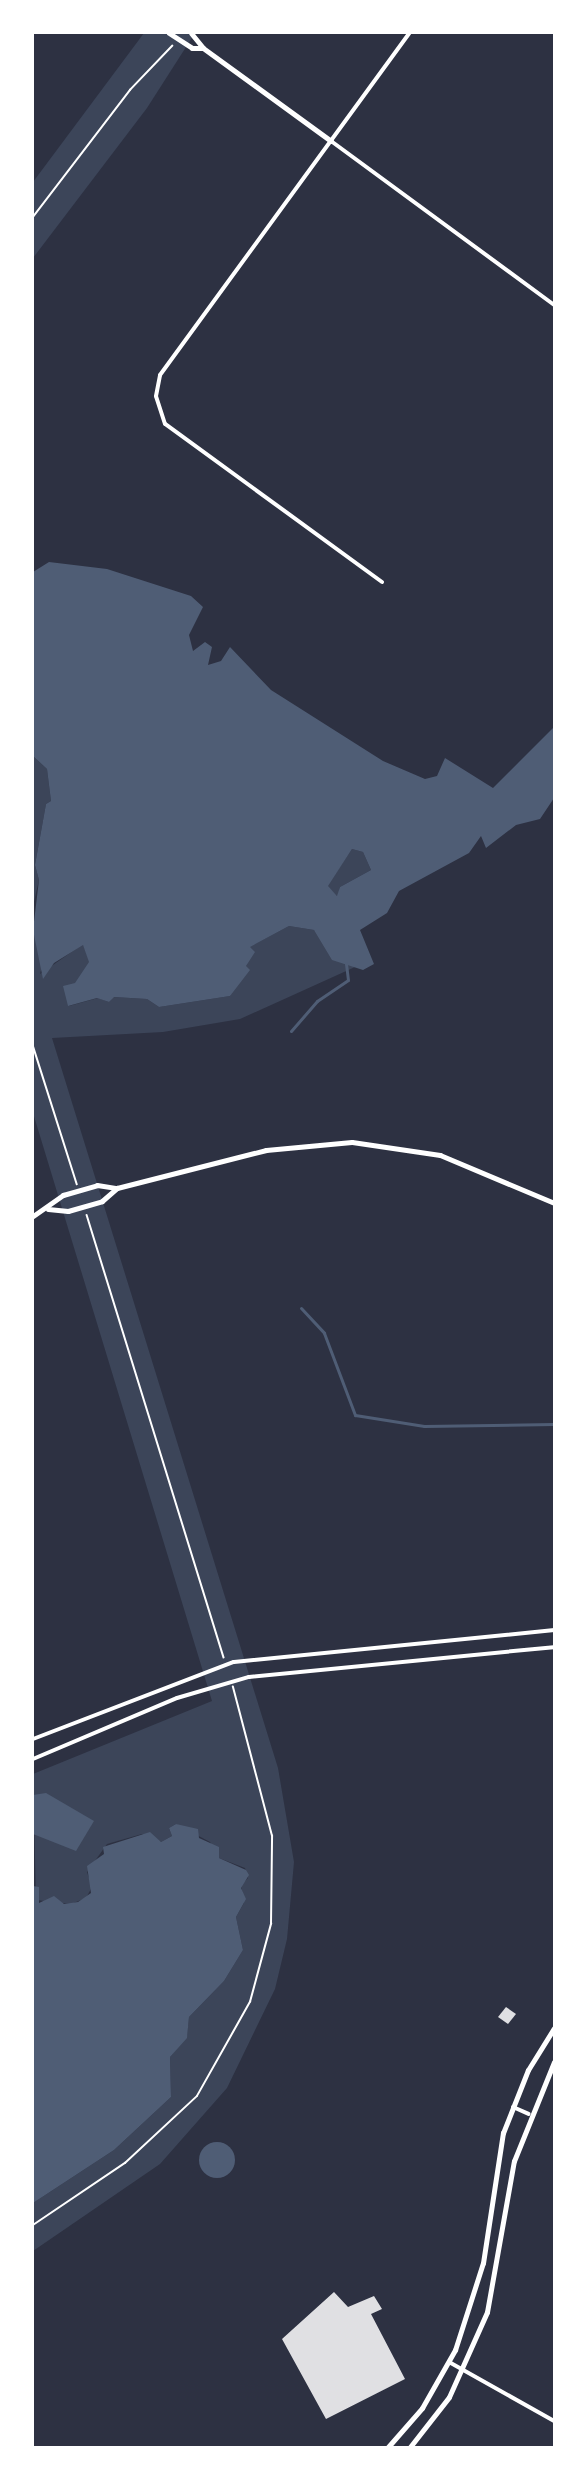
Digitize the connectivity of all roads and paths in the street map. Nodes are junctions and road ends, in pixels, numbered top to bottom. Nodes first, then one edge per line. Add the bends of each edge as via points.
1 (169, 33) edge
2 (191, 33) edge
3 (409, 33) edge
4 (179, 40) junction
5 (203, 48) junction
6 (331, 141) junction
7 (33, 217) edge
8 (554, 305) edge
9 (382, 582) dead end
10 (33, 1045) edge
11 (117, 1188) junction
12 (79, 1190) junction
13 (554, 1203) edge
14 (84, 1206) junction
15 (48, 1209) junction
16 (33, 1216) edge
17 (554, 1630) edge
18 (554, 1647) edge
19 (226, 1664) junction
20 (231, 1681) junction
21 (33, 1739) edge
22 (33, 1759) edge
23 (554, 2028) edge
24 (554, 2062) edge
25 (512, 2106) junction
26 (529, 2114) junction
27 (33, 2225) edge
28 (449, 2362) junction
29 (463, 2370) junction
30 (554, 2421) edge
31 (388, 2447) edge
32 (410, 2447) edge

1 - 4 street
2 - 5 street
3 - 6 street
4 - 5 street
4 - 7 path via 130,90
5 - 6 street
6 - 8 street
6 - 9 street via 160,375 156,402 165,424
10 - 12 path
11 - 12 street
11 - 13 street via 266,1150 352,1142 440,1155
11 - 14 street via 102,1201
12 - 15 street via 63,1195
14 - 15 street
14 - 19 path
15 - 16 street
17 - 19 street
18 - 20 street
19 - 21 street
20 - 22 street via 153,1707
20 - 27 path via 272,1836 271,1924 250,2002 212,2073 170,2124 125,2163
23 - 25 street
24 - 26 street
25 - 26 street
25 - 28 street via 496,2162 477,2287
26 - 29 street via 514,2161 494,2287
28 - 29 street
28 - 31 street via 422,2408
29 - 30 street
29 - 32 street

